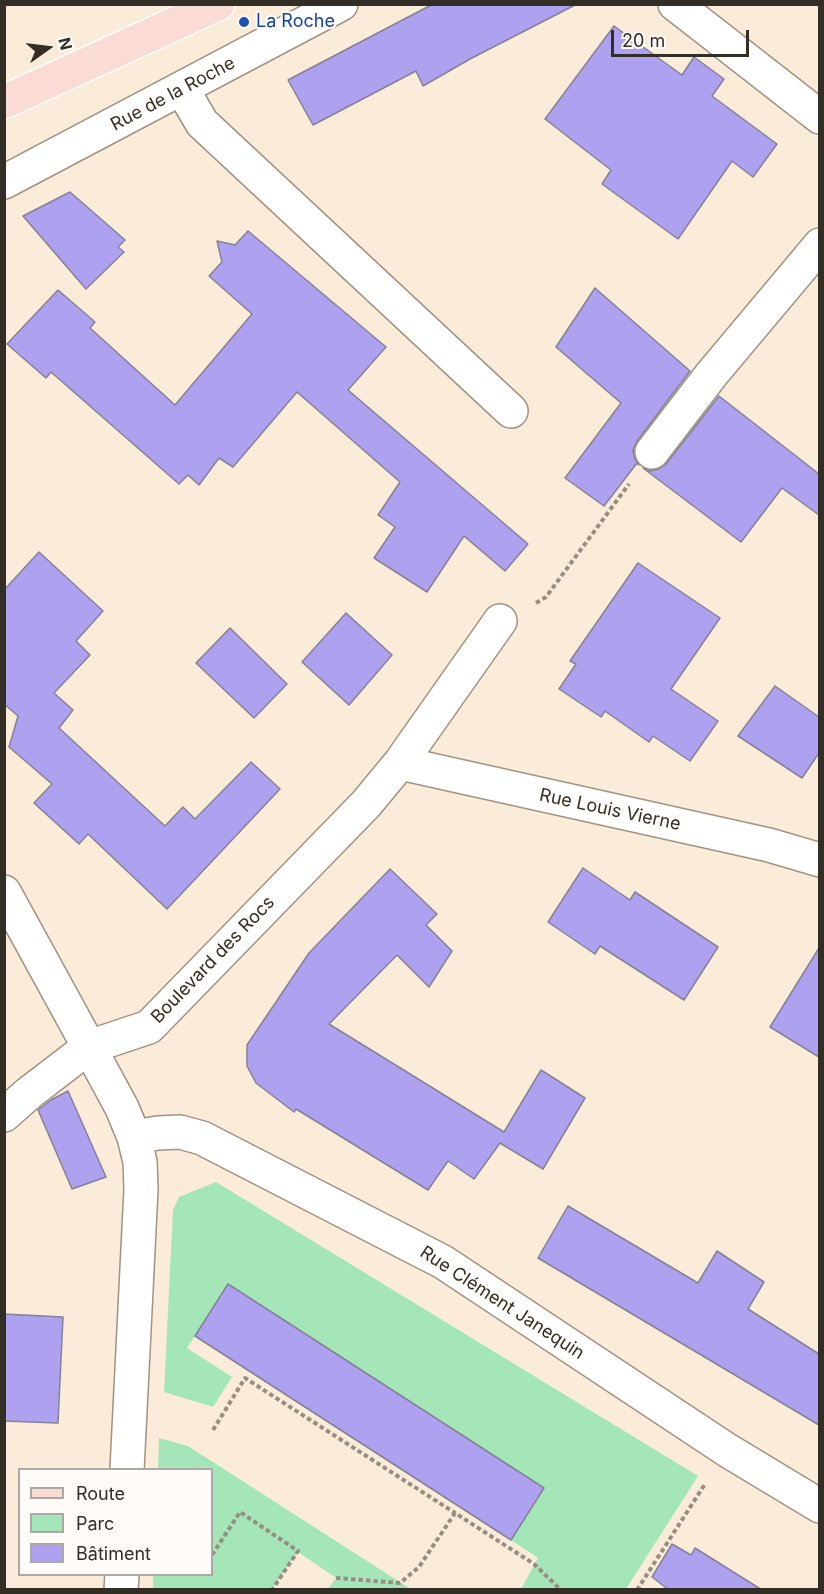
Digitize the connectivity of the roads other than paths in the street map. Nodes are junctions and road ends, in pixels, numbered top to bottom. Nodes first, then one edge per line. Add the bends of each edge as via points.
1 (218, 4) edge
2 (341, 4) edge
3 (675, 4) edge
4 (182, 89) junction
5 (4, 102) edge
6 (819, 117) edge
7 (4, 182) edge
8 (819, 245) edge
9 (511, 411) dead end
10 (652, 452) road end
11 (500, 621) road end
12 (400, 763) junction
13 (819, 860) edge
14 (4, 891) edge
15 (89, 1047) junction
16 (4, 1115) edge
17 (134, 1137) junction
18 (127, 1468) edge
19 (819, 1506) edge

1 - 5 main road
2 - 4 street, Rue de la Roche
3 - 6 street
4 - 7 street, Rue de la Roche
4 - 9 street via 202,123
8 - 10 street
11 - 12 street, Boulevard des Rocs
12 - 13 street, Rue Louis Vierne via 769,844
12 - 15 street, Boulevard des Rocs via 366,804 149,1027
14 - 15 street
15 - 16 street, Boulevard des Rocs
15 - 17 street
17 - 18 street via 141,1189
17 - 19 street, Rue Clément Janequin via 180,1132 202,1138 443,1262 727,1450

